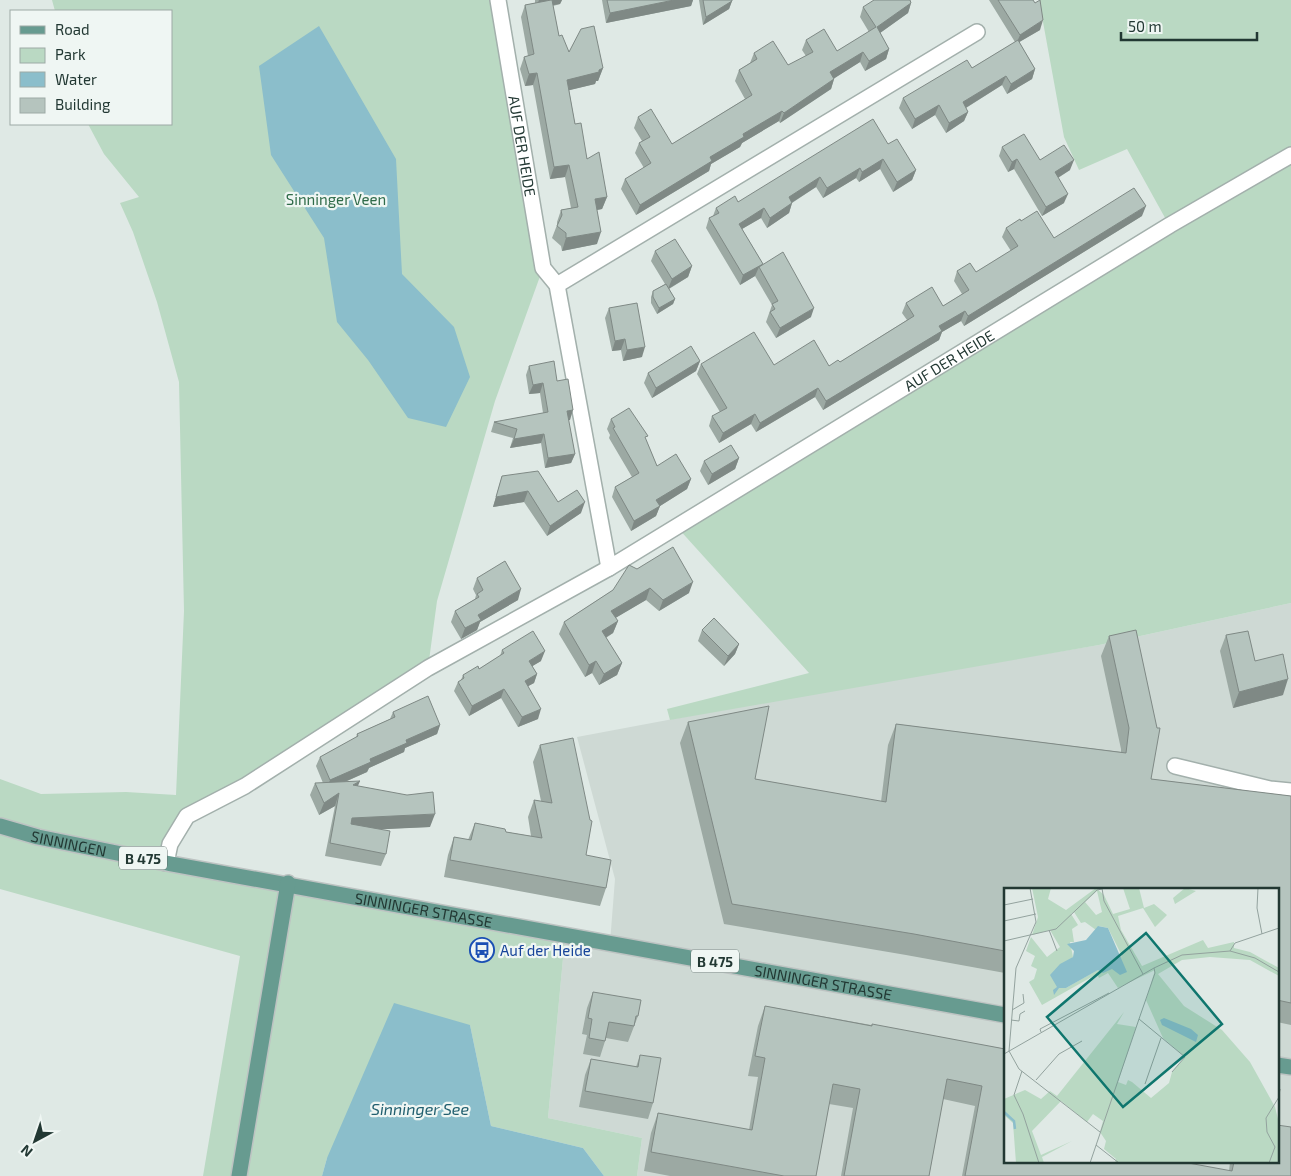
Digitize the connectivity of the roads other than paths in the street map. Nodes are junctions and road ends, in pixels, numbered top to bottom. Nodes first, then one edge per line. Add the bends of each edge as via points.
1 (498, 0) edge
2 (977, 32) dead end
3 (1291, 155) edge
4 (557, 285) junction
5 (609, 568) junction
6 (1175, 766) dead end
7 (1291, 791) edge
8 (0, 826) edge
9 (166, 863) junction
10 (288, 883) junction
11 (1004, 1015) edge
12 (1278, 1065) edge
13 (1291, 1067) edge
14 (239, 1176) edge

1 - 4 street, AUF DER HEIDE via 543,268
2 - 4 street
3 - 5 street, AUF DER HEIDE via 1170,224
4 - 5 street, AUF DER HEIDE
5 - 9 street, AUF DER HEIDE via 428,668 245,786 187,816 170,844
6 - 7 street
8 - 9 main road, SINNINGEN / B 475
9 - 10 main road, SINNINGEN / B 475
10 - 11 main road, SINNINGER STRASSE / B 475
10 - 14 main road
12 - 13 main road

